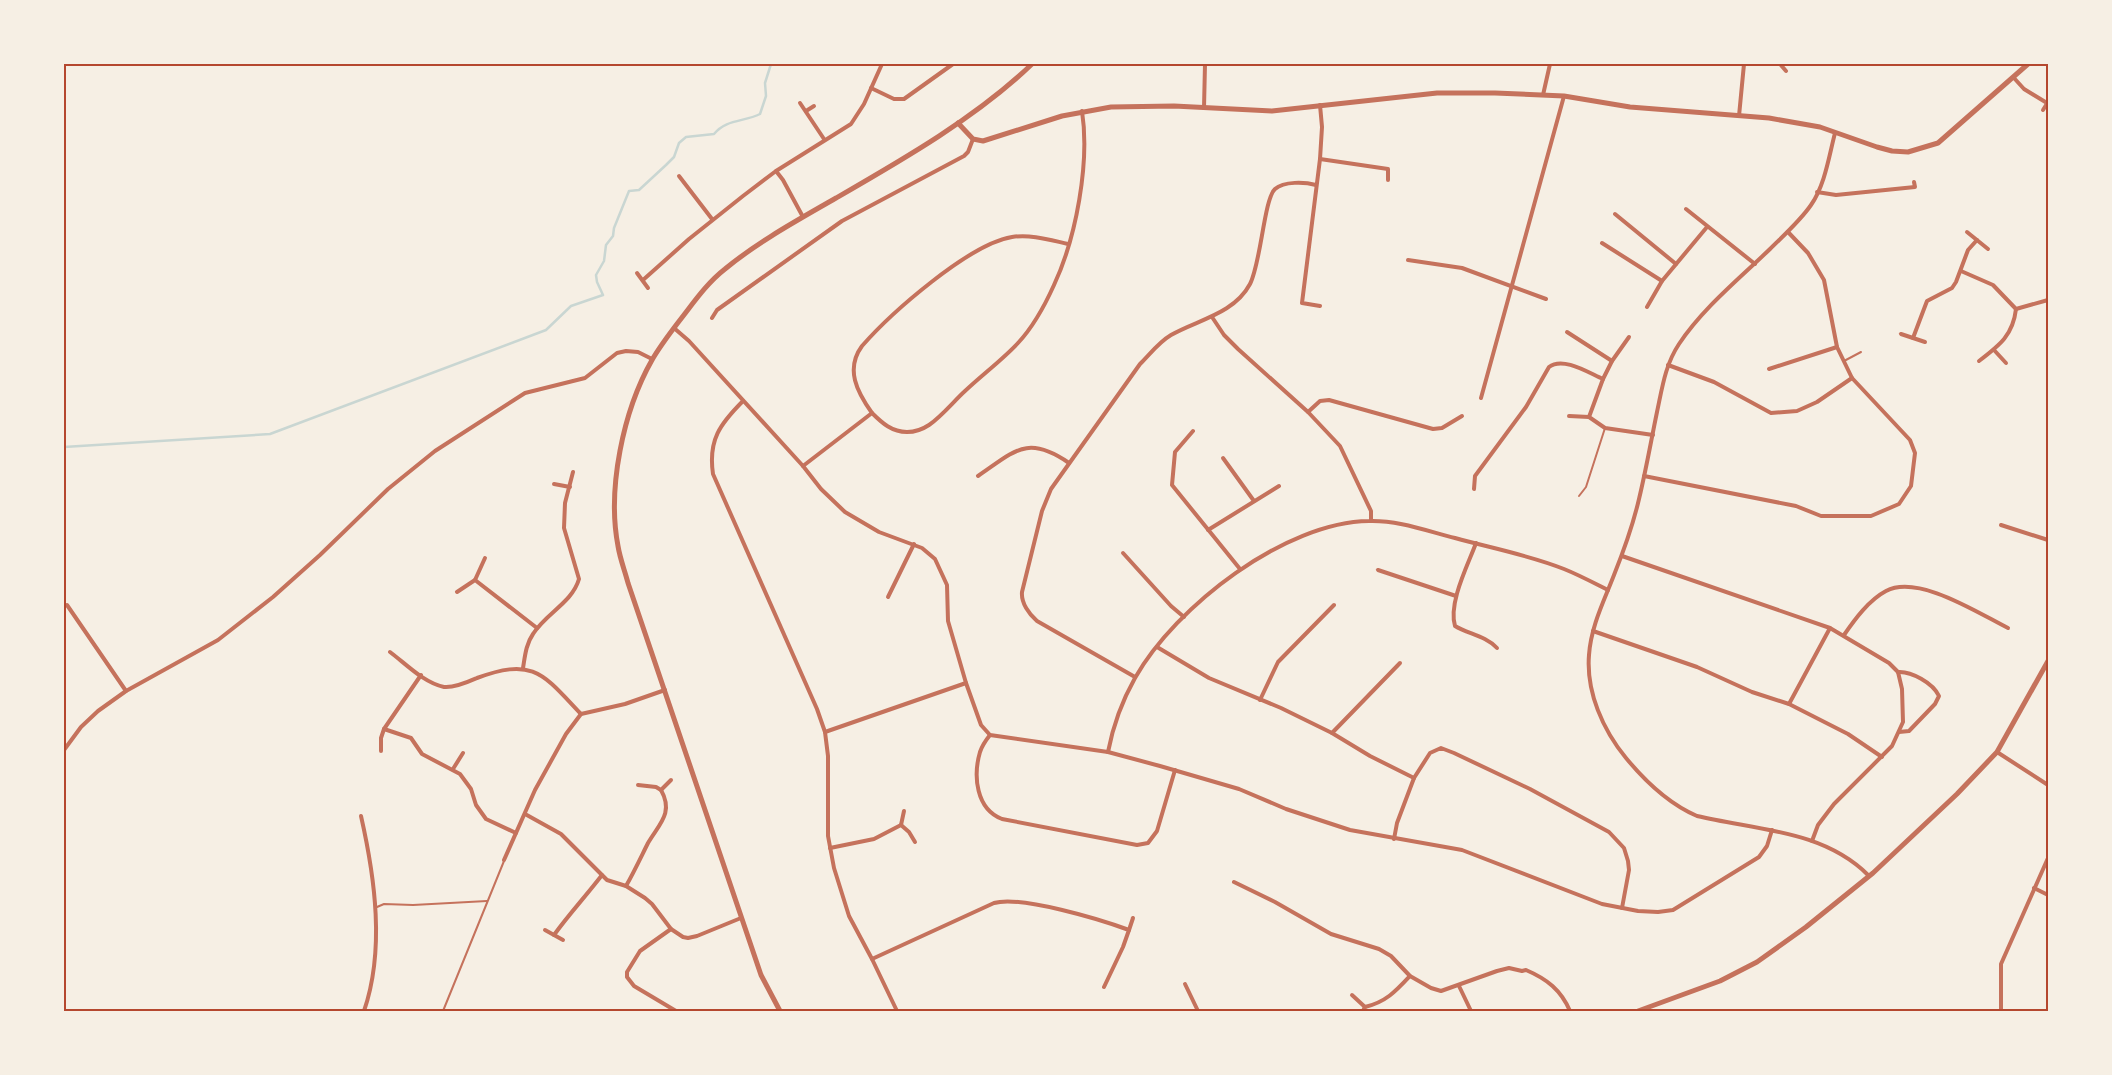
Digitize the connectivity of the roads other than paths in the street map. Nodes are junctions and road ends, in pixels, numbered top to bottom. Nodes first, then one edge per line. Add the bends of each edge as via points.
1 (882, 64) edge
2 (953, 64) edge
3 (1032, 64) edge
4 (1205, 64) edge
5 (1550, 64) edge
6 (1744, 64) edge
7 (1780, 64) edge
8 (2028, 64) edge
9 (1786, 71) dead end
10 (2014, 78) junction
11 (871, 88) junction
12 (1543, 95) junction
13 (1564, 96) junction
14 (2048, 102) edge
15 (800, 103) dead end
16 (1320, 105) junction
17 (814, 106) dead end
18 (1204, 108) junction
19 (2043, 110) dead end
20 (806, 111) junction
21 (1082, 111) junction
22 (1739, 116) junction
23 (958, 123) junction
24 (1835, 133) junction
25 (824, 139) junction
26 (973, 139) junction
27 (1320, 159) junction
28 (776, 171) junction
29 (680, 176) dead end
30 (1388, 180) dead end
31 (1914, 182) dead end
32 (1316, 185) junction
33 (1817, 192) junction
34 (1686, 209) dead end
35 (1616, 214) dead end
36 (803, 217) junction
37 (712, 220) junction
38 (1707, 227) junction
39 (1788, 232) junction
40 (1967, 232) dead end
41 (1977, 240) junction
42 (1602, 243) dead end
43 (1068, 244) junction
44 (1988, 249) dead end
45 (1408, 260) dead end
46 (1676, 264) junction
47 (1755, 264) junction
48 (1961, 271) junction
49 (637, 273) dead end
50 (643, 280) junction
51 (1662, 281) junction
52 (1512, 285) junction
53 (648, 288) dead end
54 (1546, 299) dead end
55 (2048, 300) edge
56 (1320, 306) dead end
57 (1647, 307) dead end
58 (2016, 308) junction
59 (1212, 316) junction
60 (712, 318) dead end
61 (674, 328) junction
62 (1567, 332) dead end
63 (1901, 334) dead end
64 (1628, 337) dead end
65 (1913, 338) junction
66 (1925, 342) dead end
67 (1837, 347) junction
68 (1994, 350) junction
69 (1860, 352) dead end
70 (652, 359) junction
71 (1612, 361) junction
72 (1844, 361) junction
73 (1980, 361) dead end
74 (2006, 363) dead end
75 (1668, 365) junction
76 (1769, 369) dead end
77 (1852, 378) junction
78 (1603, 379) junction
79 (1482, 398) dead end
80 (743, 401) junction
81 (1308, 412) junction
82 (872, 413) junction
83 (1462, 416) dead end
84 (1569, 416) dead end
85 (1589, 417) junction
86 (1605, 428) junction
87 (1193, 431) dead end
88 (1653, 435) junction
89 (1223, 458) dead end
90 (1069, 463) junction
91 (803, 466) junction
92 (573, 472) dead end
93 (978, 476) dead end
94 (1644, 476) junction
95 (554, 484) dead end
96 (1279, 486) dead end
97 (570, 487) junction
98 (1474, 489) dead end
99 (1579, 496) dead end
100 (1254, 502) junction
101 (1371, 520) junction
102 (2000, 525) dead end
103 (1208, 530) junction
104 (2048, 540) edge
105 (914, 544) junction
106 (1476, 544) junction
107 (1123, 553) dead end
108 (1622, 556) junction
109 (485, 558) dead end
110 (1240, 569) junction
111 (1378, 570) dead end
112 (475, 580) junction
113 (1608, 590) junction
114 (458, 592) dead end
115 (1456, 596) junction
116 (888, 597) dead end
117 (66, 605) dead end
118 (1334, 605) dead end
119 (1184, 617) junction
120 (538, 628) junction
121 (1830, 628) junction
122 (2008, 628) dead end
123 (1593, 631) junction
124 (1844, 635) junction
125 (1157, 647) junction
126 (1497, 648) dead end
127 (390, 652) dead end
128 (2048, 661) edge
129 (1400, 663) dead end
130 (523, 668) junction
131 (1898, 672) junction
132 (421, 675) junction
133 (1135, 677) junction
134 (966, 683) junction
135 (665, 690) junction
136 (126, 691) junction
137 (1260, 700) junction
138 (1789, 704) junction
139 (581, 714) junction
140 (384, 729) junction
141 (825, 732) junction
142 (1899, 732) junction
143 (1332, 733) junction
144 (990, 735) junction
145 (64, 750) edge
146 (381, 751) dead end
147 (1108, 752) junction
148 (1997, 752) junction
149 (463, 753) dead end
150 (1882, 757) junction
151 (453, 768) junction
152 (1175, 770) junction
153 (1414, 778) junction
154 (671, 780) dead end
155 (638, 785) dead end
156 (2048, 785) edge
157 (661, 790) junction
158 (904, 811) dead end
159 (525, 814) junction
160 (361, 816) dead end
161 (901, 825) junction
162 (1772, 830) junction
163 (516, 833) junction
164 (1394, 839) junction
165 (1812, 841) junction
166 (915, 842) dead end
167 (830, 848) junction
168 (2048, 858) edge
169 (504, 860) joint
170 (602, 875) junction
171 (1868, 875) junction
172 (1234, 882) dead end
173 (626, 886) junction
174 (2034, 888) junction
175 (2048, 894) edge
176 (487, 901) junction
177 (376, 907) junction
178 (1622, 908) junction
179 (741, 918) junction
180 (1133, 918) dead end
181 (671, 929) junction
182 (545, 930) dead end
183 (1129, 930) junction
184 (554, 935) junction
185 (563, 940) dead end
186 (872, 959) junction
187 (1410, 976) junction
188 (1186, 984) dead end
189 (1459, 986) junction
190 (1104, 987) dead end
191 (1352, 994) dead end
192 (1364, 1009) edge
193 (364, 1011) edge
194 (443, 1011) edge
195 (676, 1011) edge
196 (780, 1011) edge
197 (896, 1011) edge
198 (1198, 1011) edge
199 (1471, 1011) edge
200 (1570, 1011) edge
201 (1638, 1011) edge
202 (2001, 1011) edge

1 - 11 street
2 - 11 street via 904,99 894,99
3 - 23 street
4 - 18 street
5 - 12 street
6 - 22 street
7 - 9 street
8 - 10 street
10 - 14 street via 2024,89
10 - 24 street via 1938,143 1922,148 1908,152 1892,151
11 - 25 street via 851,124
12 - 13 street
12 - 16 street via 1437,93
13 - 22 street via 1630,107
13 - 52 street
14 - 19 street
15 - 20 street
16 - 18 street via 1272,111
16 - 27 street
17 - 20 street
18 - 21 street via 1139,106
20 - 25 street
21 - 26 street via 1035,123 990,140
21 - 43 street via 1085,133 1082,173
22 - 24 street via 1820,127
23 - 26 street
23 - 36 street
24 - 33 street
25 - 28 street
26 - 60 street via 964,156 842,220 717,310
27 - 30 street via 1388,169
27 - 32 street
28 - 36 street
28 - 37 street
29 - 37 street
31 - 33 street via 1915,187 1836,195
32 - 56 street via 1302,303
32 - 59 street via 1284,185 1275,189 1267,209 1258,265 1250,284 1244,294
33 - 39 street via 1810,206
34 - 38 street
35 - 46 street
36 - 61 street via 723,270
37 - 50 street
38 - 46 street
38 - 47 street
39 - 47 street
39 - 67 street via 1808,253 1824,280
40 - 41 street
41 - 44 street
41 - 48 street via 1968,250
42 - 51 street
43 - 82 street via 1043,307 1018,342 929,425 908,432 894,430
43 - 82 street via 1029,236 1011,237 993,244 961,261 897,312 857,352 853,367 857,390
45 - 52 street via 1462,268
46 - 51 street
47 - 75 street via 1698,320
48 - 58 street via 1993,285
48 - 65 street via 1952,288 1927,301
49 - 50 street
50 - 53 street
51 - 57 street
52 - 54 street
52 - 79 street
55 - 58 street
58 - 68 street via 2009,334
59 - 81 street via 1238,350
59 - 90 street via 1171,335 1153,350
61 - 70 street
61 - 80 street
62 - 71 street
63 - 65 street
64 - 71 street
65 - 66 street
67 - 72 street
67 - 76 street
68 - 73 street
68 - 74 street
69 - 72 lane
70 - 135 street via 626,424 616,482 615,516 618,546 628,583
70 - 136 street via 638,352 617,353 585,378 525,393 492,413 404,474 287,585 218,640
71 - 78 street
72 - 77 street
75 - 77 street via 1714,382 1771,413 1797,411 1817,402
75 - 88 street
77 - 94 street via 1913,446 1915,454 1910,486 1899,504 1871,516 1821,516 1796,506
78 - 85 street
78 - 98 street via 1568,365 1556,363 1549,367 1526,407 1475,476
80 - 91 street
80 - 141 street via 727,417 712,444 713,474
81 - 83 street via 1320,402 1329,400 1433,429
81 - 101 street via 1340,446 1371,511
82 - 91 street
84 - 85 street
85 - 86 street
86 - 88 street
86 - 99 lane via 1586,487
87 - 103 street via 1175,452 1172,485
88 - 94 street
89 - 100 street
90 - 93 street via 1049,450 1030,446 1009,454
90 - 133 street via 1046,500 1022,597 1029,613 1037,621
91 - 105 street via 845,512 879,532
92 - 97 street
94 - 108 street
95 - 97 street
96 - 100 street
97 - 120 street via 565,503 564,528 579,579 574,592
100 - 103 street
101 - 106 street
101 - 110 street via 1334,526 1297,538
102 - 104 street
103 - 110 street
105 - 116 street
105 - 134 street via 935,560 944,575 948,621
106 - 113 street via 1556,567
106 - 115 street
107 - 119 street
108 - 113 street
108 - 121 street
109 - 112 street
110 - 119 street
111 - 115 street
112 - 114 street
112 - 120 street
113 - 123 street
115 - 126 street via 1455,626
117 - 136 street
118 - 137 street via 1278,662
119 - 125 street
120 - 130 street via 528,642
121 - 124 street
121 - 138 street
122 - 124 street via 1931,590 1899,586 1877,597
123 - 138 street
123 - 162 street via 1589,668 1600,716 1635,770 1687,812
124 - 131 street
125 - 133 street
125 - 137 street via 1209,678
127 - 132 street
128 - 148 street
129 - 143 street
130 - 132 street via 496,671 446,687
130 - 139 street via 545,679
131 - 142 street via 1903,722
131 - 142 street via 1906,672 1920,680 1939,696 1909,731
132 - 140 street
133 - 147 street via 1112,728
134 - 141 street
134 - 144 street via 982,725
135 - 139 street
135 - 179 street
136 - 145 street via 98,711
137 - 143 street
138 - 150 street via 1848,734
139 - 159 street via 566,734
140 - 146 street
140 - 151 street via 411,738 422,754
141 - 167 street
142 - 150 street
143 - 153 street
144 - 147 street
144 - 152 street via 979,754 978,776 982,803 989,812 1002,819 1137,845 1152,840 1157,831
147 - 152 street
148 - 156 street
148 - 171 street via 1958,794
149 - 151 street
150 - 165 street via 1834,804 1818,825
151 - 163 street via 467,782 476,805 486,819
152 - 164 street via 1239,789 1304,816
153 - 164 street
153 - 178 street via 1430,753 1441,748 1530,789 1609,832 1624,848 1628,861
154 - 157 street
155 - 157 street
157 - 173 street via 666,799 661,826
158 - 161 street
159 - 163 street
159 - 170 street via 561,834
160 - 177 street via 371,861
161 - 166 street
161 - 167 street via 874,839
162 - 165 street
162 - 178 street via 1759,857 1673,910 1658,912
163 - 169 street
164 - 178 street via 1462,850 1602,904
165 - 171 street via 1841,853
167 - 186 street via 840,893
168 - 174 street
169 - 176 lane
170 - 173 street
170 - 184 street
171 - 201 street via 1806,927 1756,962 1720,981
172 - 187 street via 1331,934 1379,948
173 - 181 street via 652,904
174 - 175 street
174 - 202 street via 2001,964
176 - 177 lane via 384,904
176 - 194 lane
177 - 193 street via 372,979
179 - 181 street via 688,938
179 - 196 street via 761,974
180 - 183 street
181 - 195 street via 640,951 626,972 634,986
182 - 184 street
183 - 186 street via 1068,911 1001,901
183 - 190 street
184 - 185 street
186 - 197 street
187 - 189 street via 1441,991
187 - 192 street via 1391,996
188 - 198 street
189 - 199 street
189 - 200 street via 1509,968 1526,970 1556,987
191 - 192 street

